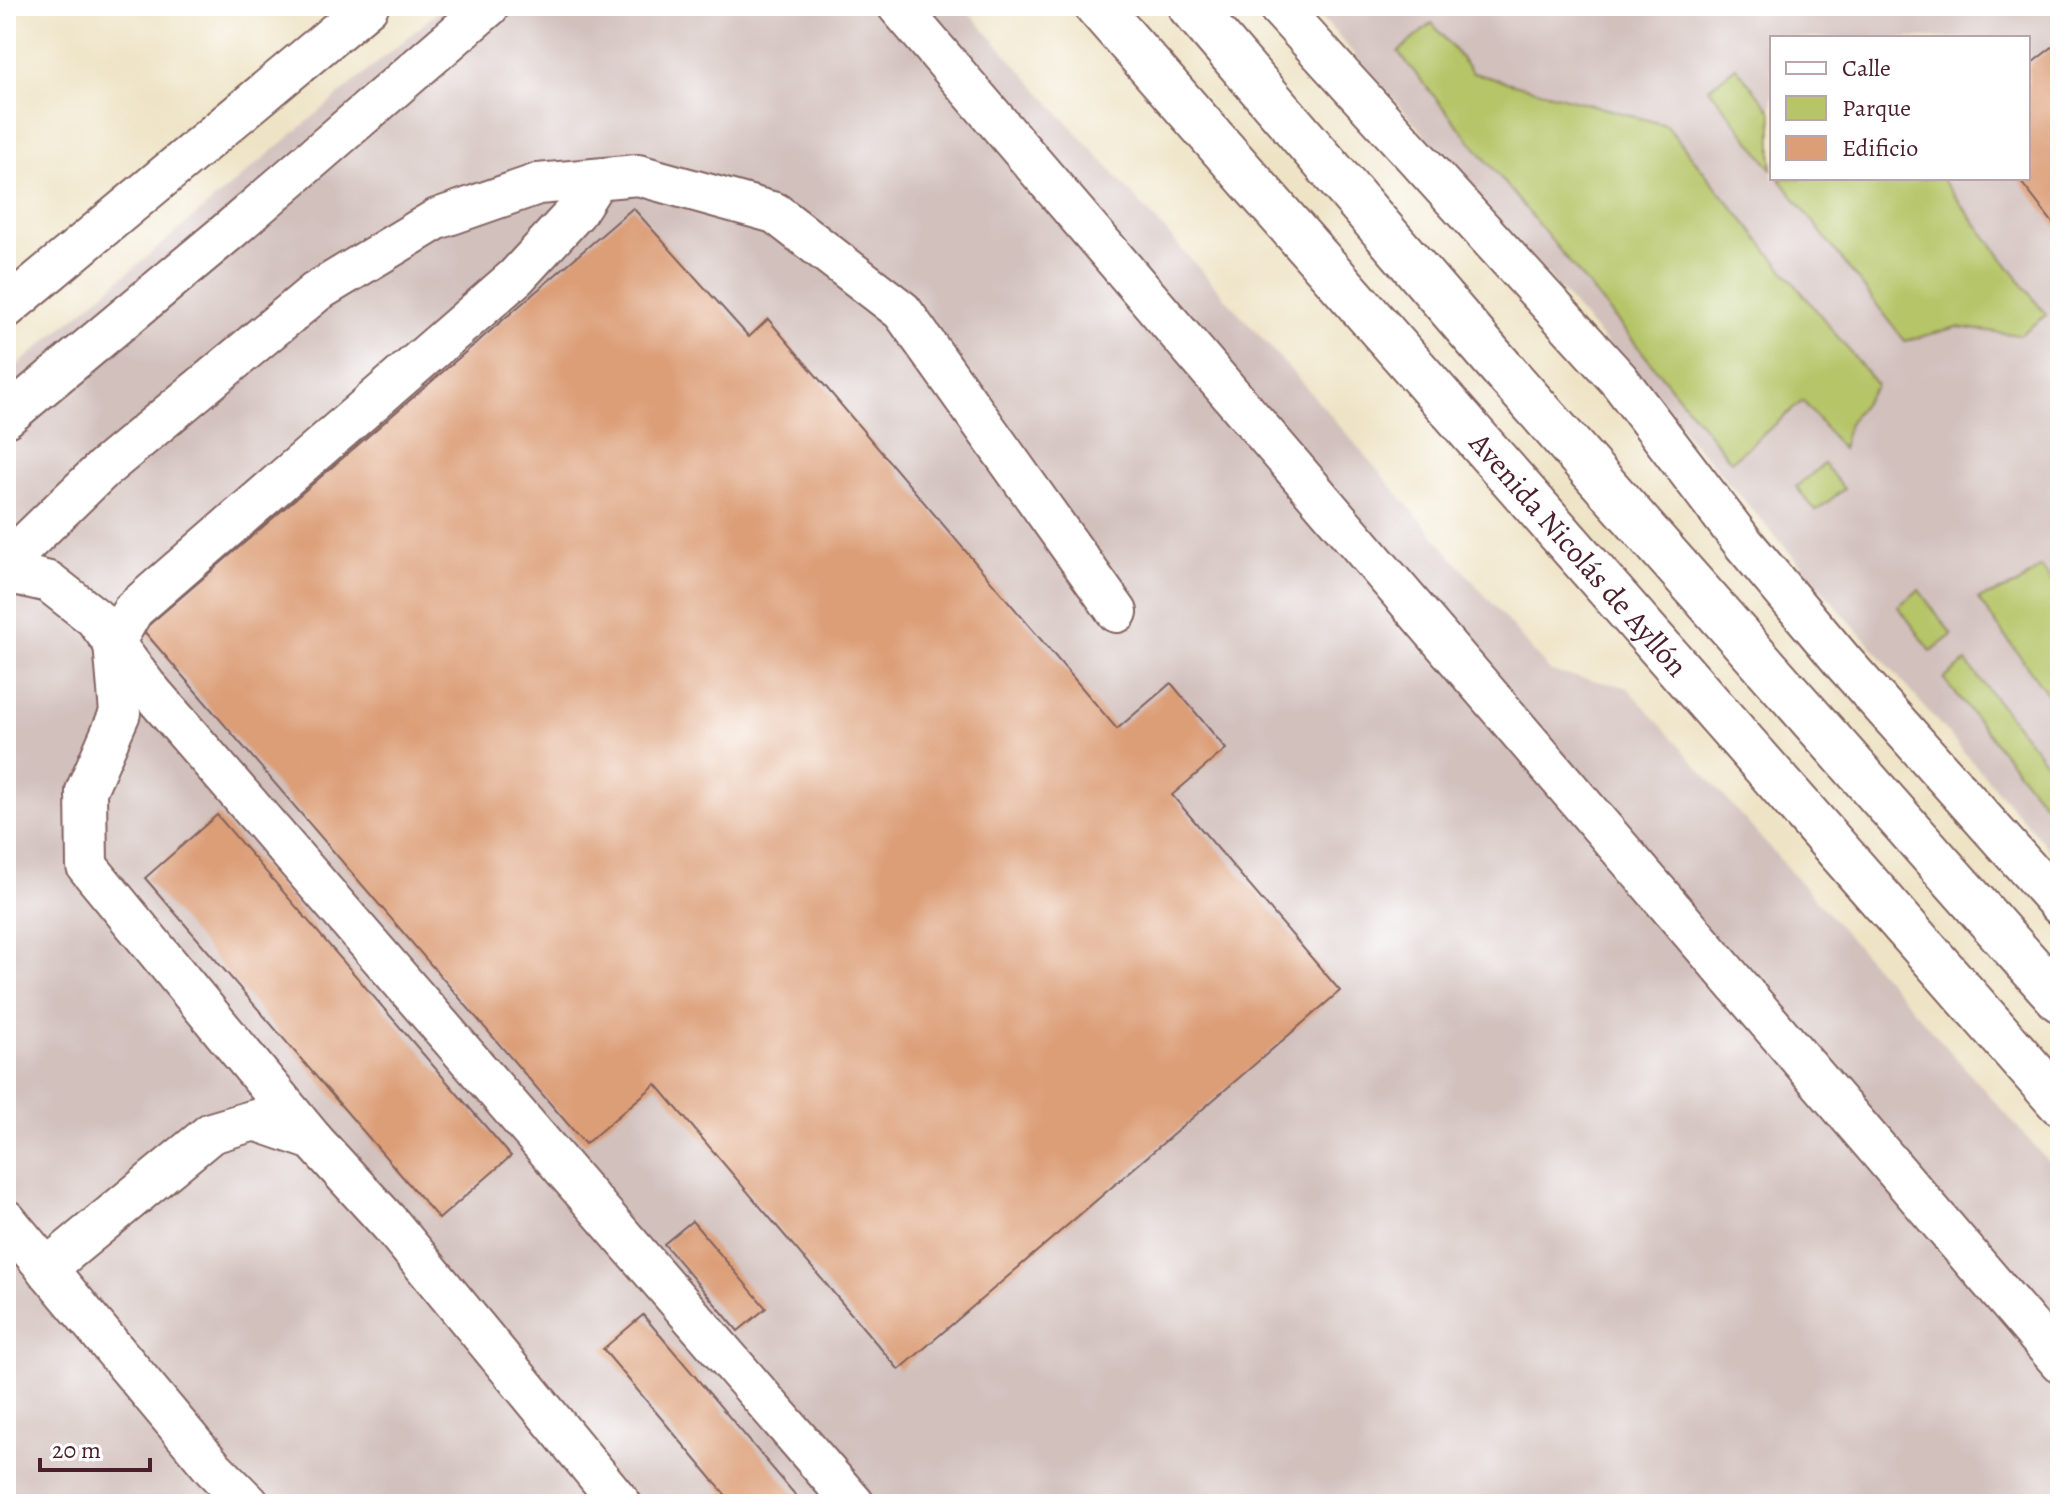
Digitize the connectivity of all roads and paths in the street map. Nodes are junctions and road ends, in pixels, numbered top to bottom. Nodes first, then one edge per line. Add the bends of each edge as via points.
1 (368, 6) edge
2 (489, 6) edge
3 (898, 6) edge
4 (1097, 6) edge
5 (1190, 6) edge
6 (1278, 6) edge
7 (597, 179) junction
8 (6, 308) edge
9 (6, 417) edge
10 (6, 563) edge
11 (6, 572) edge
12 (1117, 612) dead end
13 (114, 643) junction
14 (2060, 905) edge
15 (2060, 1000) edge
16 (2060, 1103) edge
17 (313, 1140) junction
18 (6, 1220) edge
19 (46, 1269) junction
20 (2060, 1362) edge
21 (249, 1504) edge
22 (621, 1504) edge
23 (854, 1504) edge

1 - 8 street
2 - 9 street
3 - 20 street
4 - 16 main road, Avenida Nicolás de Ayllón
5 - 15 main road via 1491,356
6 - 14 street via 1619,380 1744,544
7 - 10 street via 538,184 437,219 316,292 103,469
7 - 12 street via 638,175 775,213 902,311
7 - 13 street via 576,212 516,277 133,610
11 - 13 street via 49,582 95,618
13 - 17 street via 120,713 86,791 87,866
13 - 23 street
17 - 19 street via 255,1120 211,1133
17 - 22 street via 392,1226
18 - 19 street
19 - 21 street

